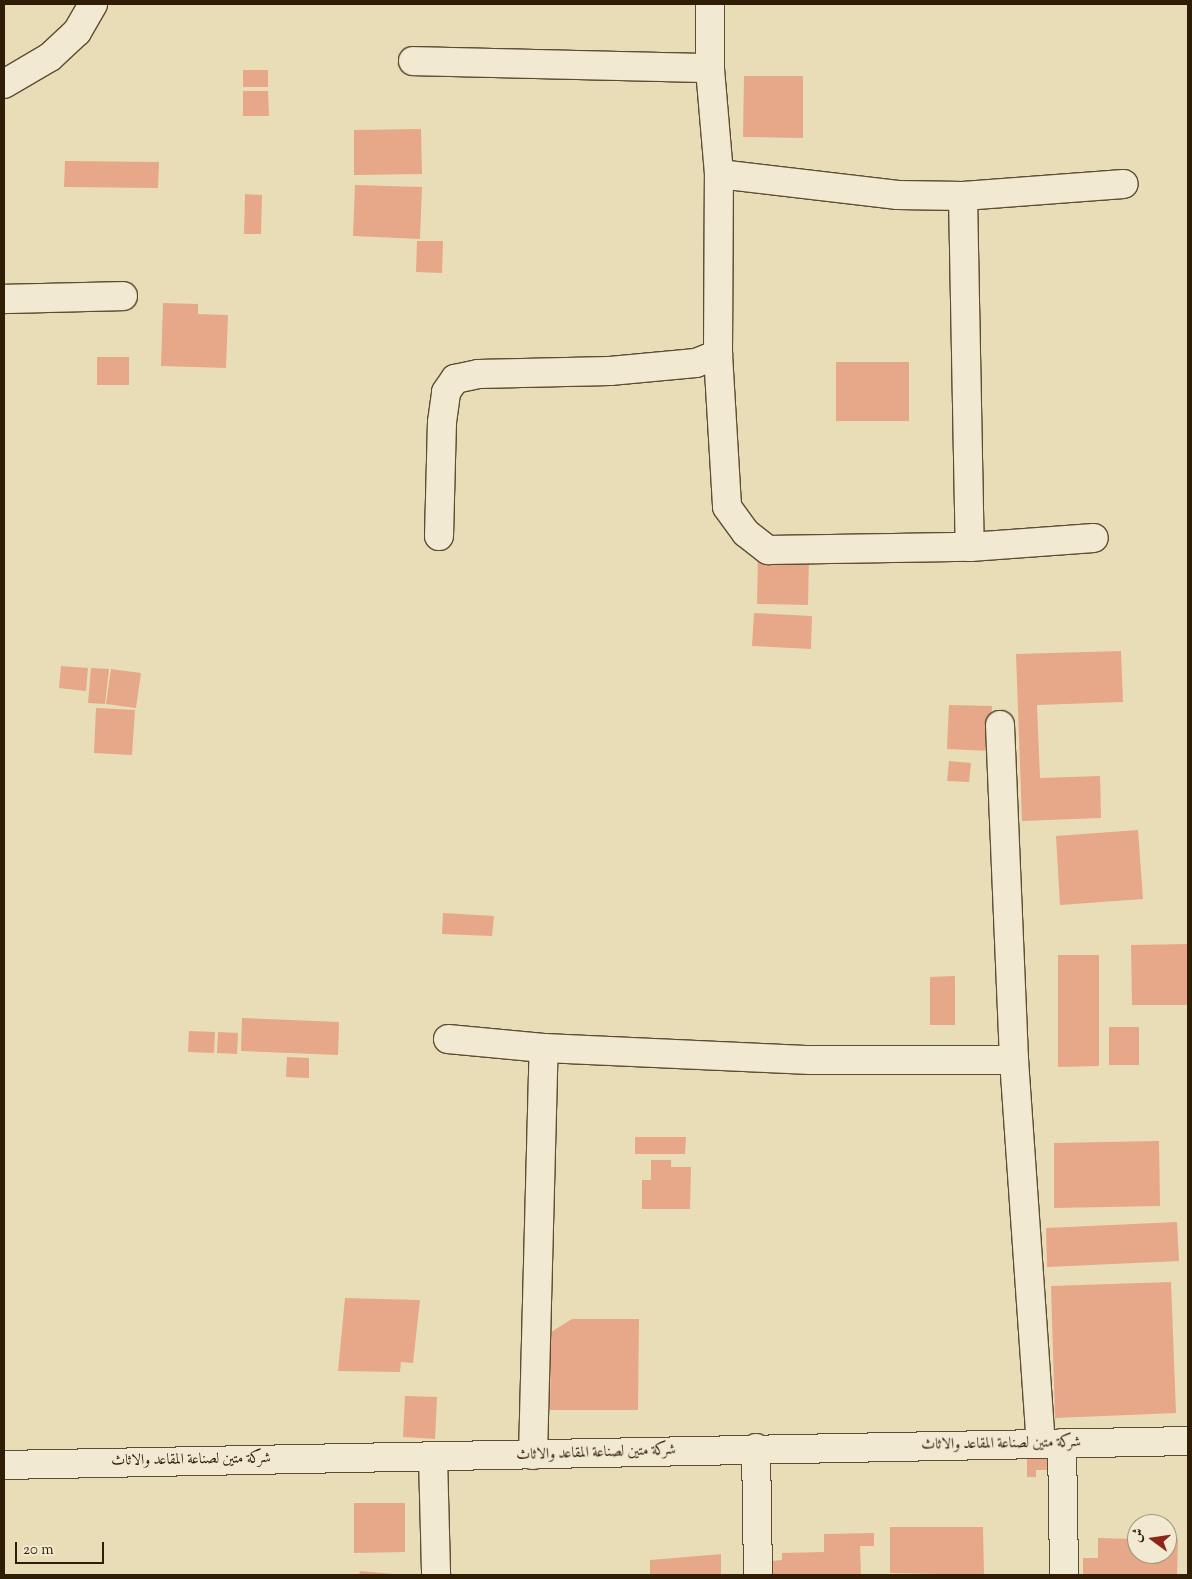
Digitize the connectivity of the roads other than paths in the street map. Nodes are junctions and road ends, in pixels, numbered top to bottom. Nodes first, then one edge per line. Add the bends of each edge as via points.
1 (93, 4) edge
2 (710, 4) edge
3 (413, 60) dead end
4 (710, 68) junction
5 (4, 84) edge
6 (719, 174) junction
7 (1124, 184) dead end
8 (963, 196) junction
9 (123, 296) dead end
10 (4, 299) edge
11 (718, 354) junction
12 (439, 536) dead end
13 (1094, 538) dead end
14 (970, 547) junction
15 (1000, 724) dead end
16 (448, 1039) dead end
17 (544, 1048) junction
18 (1014, 1060) junction
19 (1188, 1441) edge
20 (1051, 1442) junction
21 (756, 1448) junction
22 (534, 1455) junction
23 (433, 1457) junction
24 (4, 1465) edge
25 (436, 1575) edge
26 (758, 1575) edge
27 (1064, 1575) edge

1 - 5 street via 77,32 50,57
2 - 4 street
3 - 4 street
4 - 6 street
6 - 8 street via 898,195
6 - 11 street
7 - 8 street
8 - 14 street
9 - 10 street
11 - 12 street via 696,363 677,365 610,371 478,374 456,379 446,392 442,422
11 - 14 street via 726,507 746,533 768,550
13 - 14 street
15 - 18 street
16 - 17 street
17 - 18 street via 811,1060
17 - 22 street
18 - 20 street
19 - 20 street, شركة متين لصناعة المقاعد والاثاث
20 - 21 street, شركة متين لصناعة المقاعد والاثاث
20 - 27 street
21 - 22 street, شركة متين لصناعة المقاعد والاثاث
21 - 26 street
22 - 23 street, شركة متين لصناعة المقاعد والاثاث
23 - 24 street, شركة متين لصناعة المقاعد والاثاث
23 - 25 street

